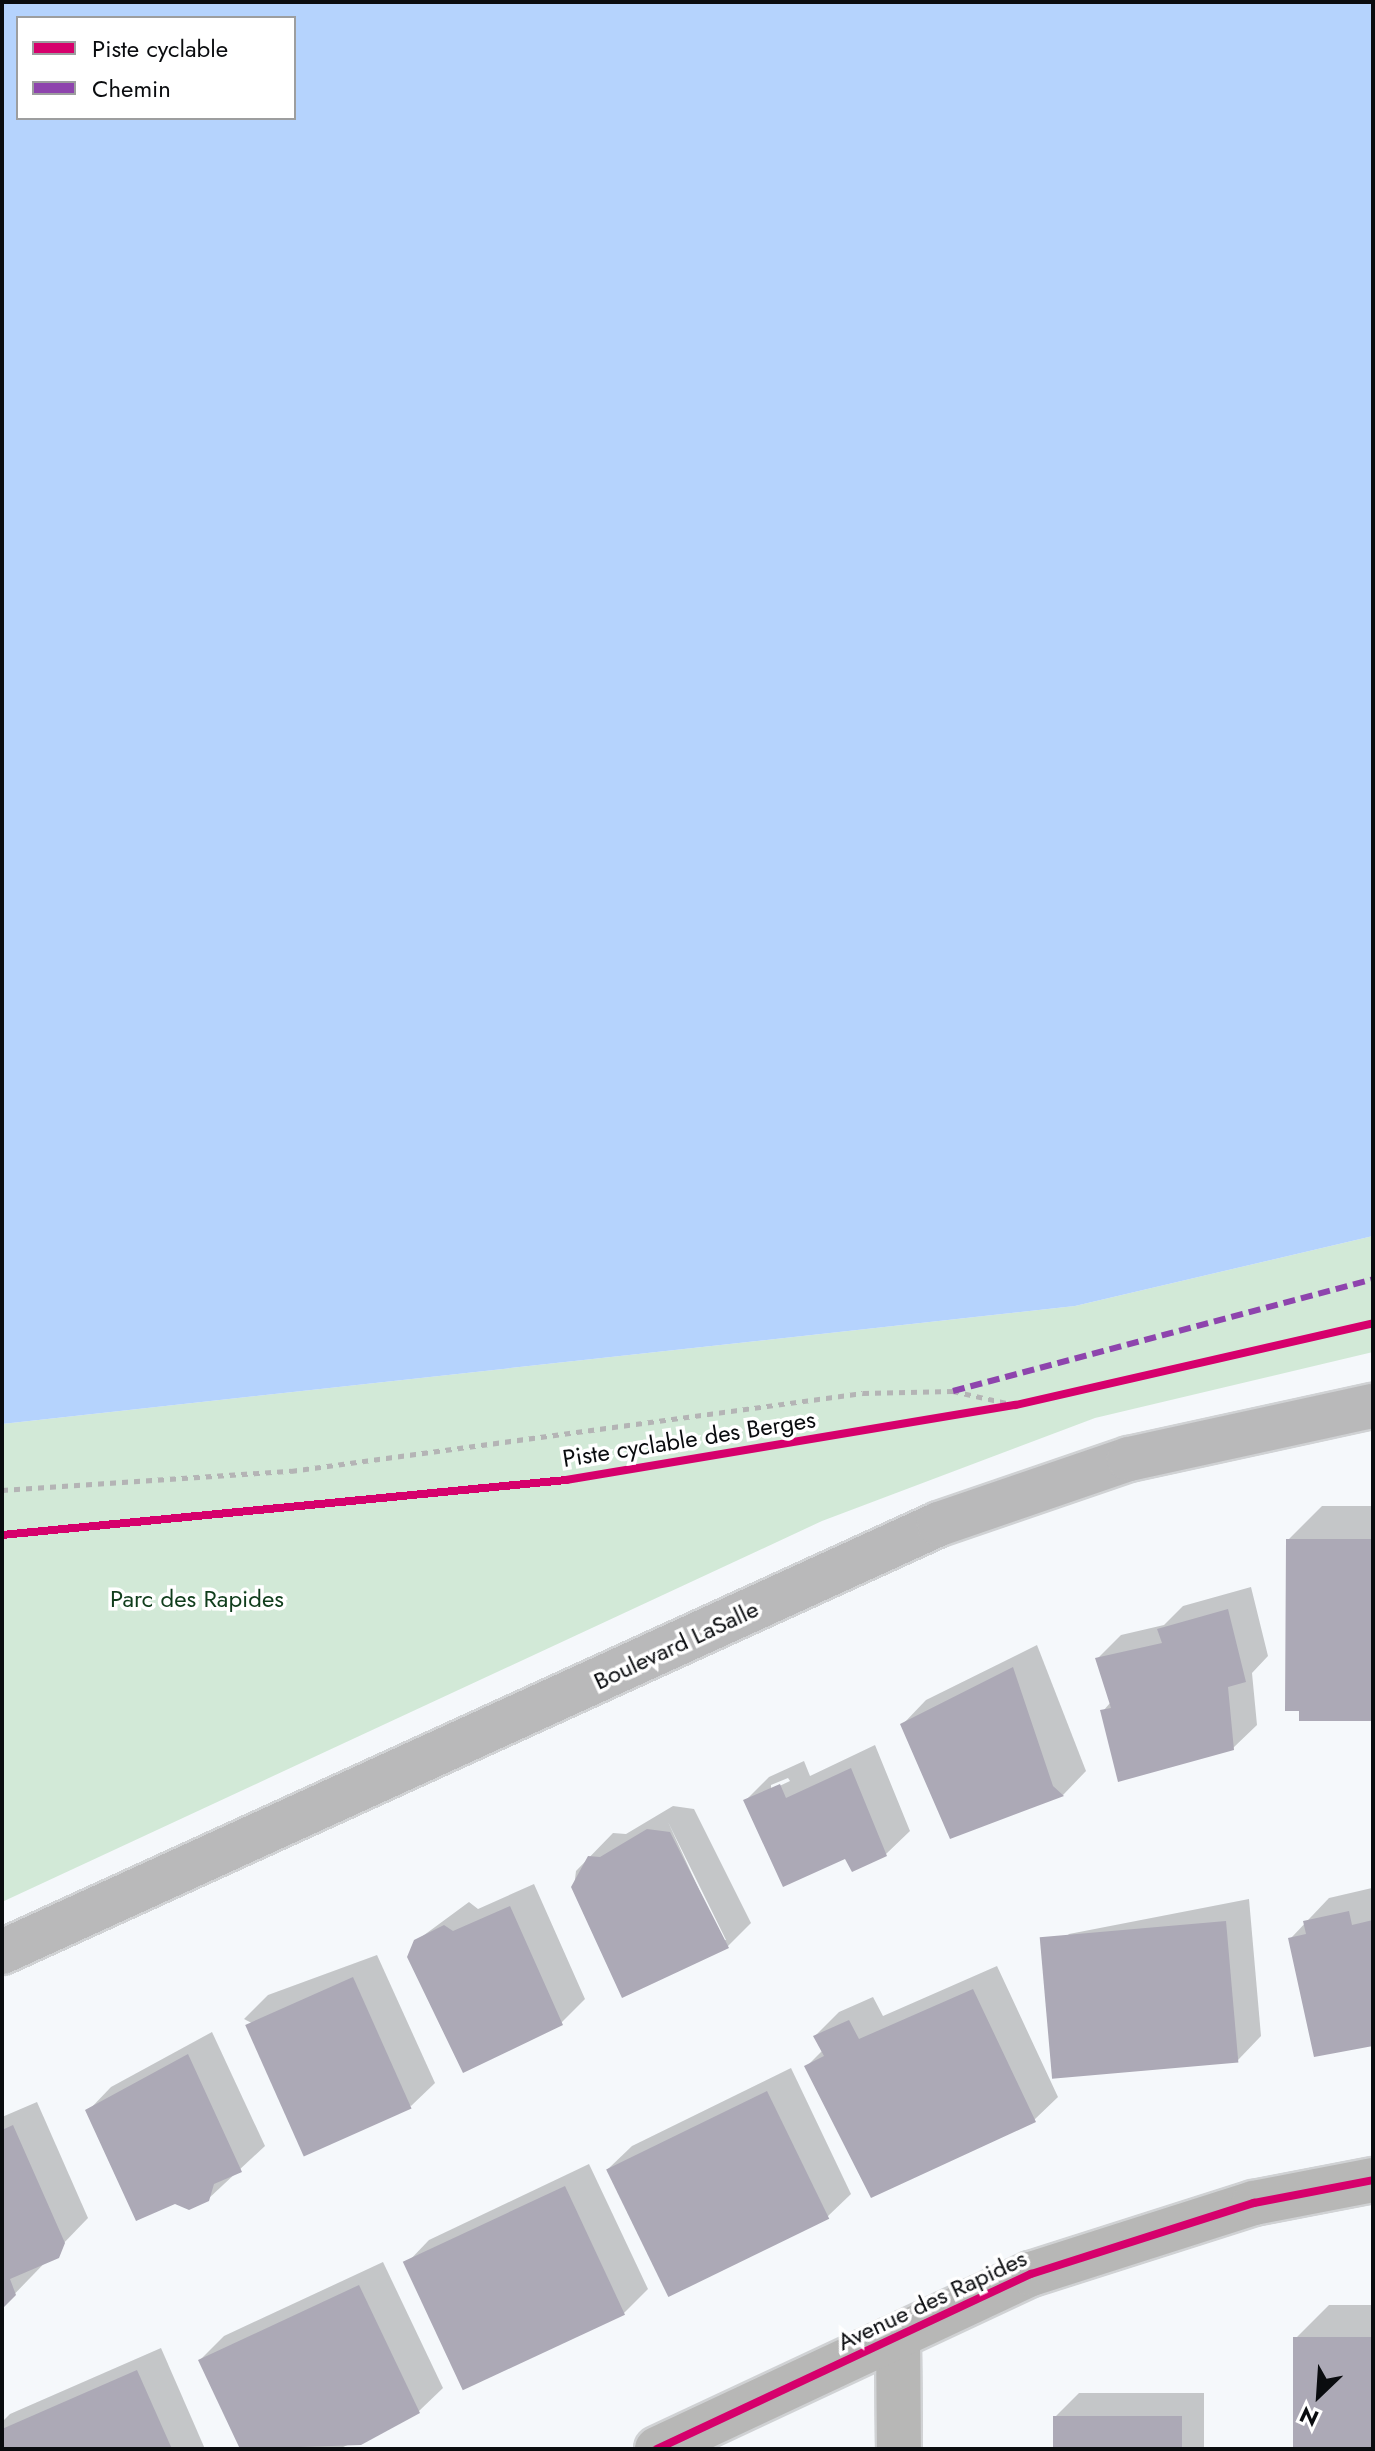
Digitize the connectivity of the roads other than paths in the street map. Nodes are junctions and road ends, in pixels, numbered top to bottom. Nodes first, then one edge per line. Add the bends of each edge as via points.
1 (1373, 1406) edge
2 (2, 1952) edge
3 (1373, 2180) edge
4 (898, 2338) junction
5 (657, 2449) edge
6 (899, 2449) edge

1 - 2 main road, Boulevard LaSalle via 1129,1459 939,1524
3 - 4 street, Avenue des Rapides via 1144,2233 1031,2274
4 - 5 street, Avenue des Rapides
4 - 6 street

